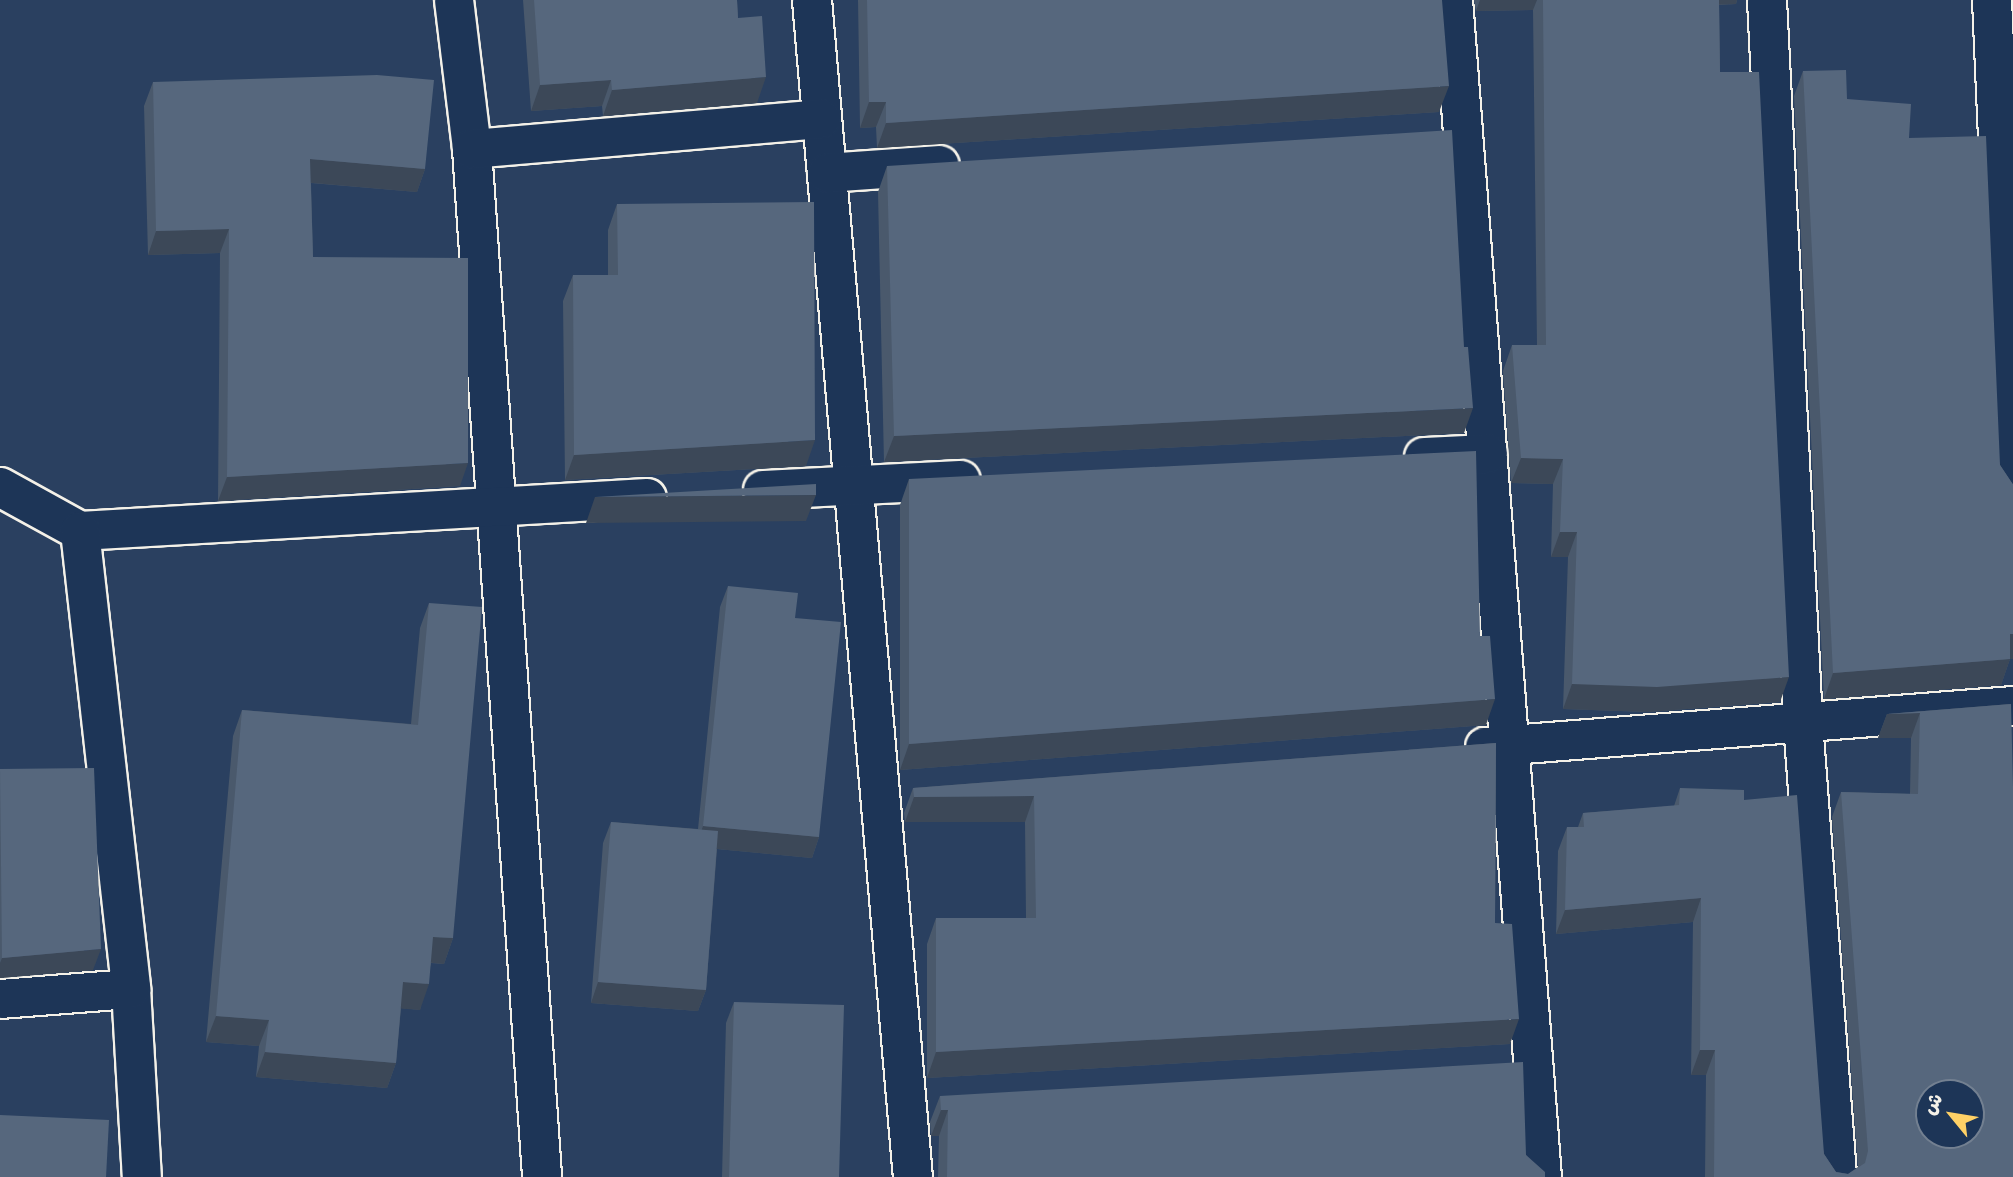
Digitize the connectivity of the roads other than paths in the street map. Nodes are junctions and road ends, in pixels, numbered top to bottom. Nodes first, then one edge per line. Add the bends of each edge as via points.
1 (454, 0) edge
2 (811, 0) edge
3 (1454, 0) edge
4 (1767, 0) edge
5 (1992, 0) edge
6 (822, 119) junction
7 (1464, 132) junction
8 (1422, 135) edge
9 (471, 149) junction
10 (979, 163) edge
11 (827, 173) junction
12 (1488, 454) junction
13 (1391, 458) edge
14 (991, 478) edge
15 (853, 485) junction
16 (0, 487) edge
17 (2013, 490) edge
18 (730, 492) edge
19 (688, 495) edge
20 (496, 507) junction
21 (80, 531) junction
22 (2013, 706) edge
23 (1803, 723) junction
24 (1509, 745) junction
25 (1455, 749) edge
26 (921, 789) edge
27 (880, 793) junction
28 (131, 989) junction
29 (0, 999) edge
30 (1534, 1065) junction
31 (1492, 1067) edge
32 (949, 1099) edge
33 (907, 1101) junction
34 (142, 1177) edge
35 (542, 1177) edge
36 (914, 1177) edge
37 (1542, 1177) edge
38 (1837, 1177) edge

1 - 9 street
2 - 6 street
3 - 7 street
4 - 23 street
5 - 17 street
6 - 9 street
6 - 11 street
7 - 8 street
7 - 12 street
9 - 20 street
10 - 11 street
11 - 15 street
12 - 13 street
12 - 24 street
14 - 15 street
15 - 18 street
15 - 27 street
16 - 21 street
19 - 20 street
20 - 21 street
20 - 35 street
21 - 28 street
22 - 23 street
23 - 24 street
23 - 38 street
24 - 25 street
24 - 30 street
26 - 27 street
27 - 33 street
28 - 29 street
28 - 34 street
30 - 31 street
30 - 37 street
32 - 33 street
33 - 36 street

